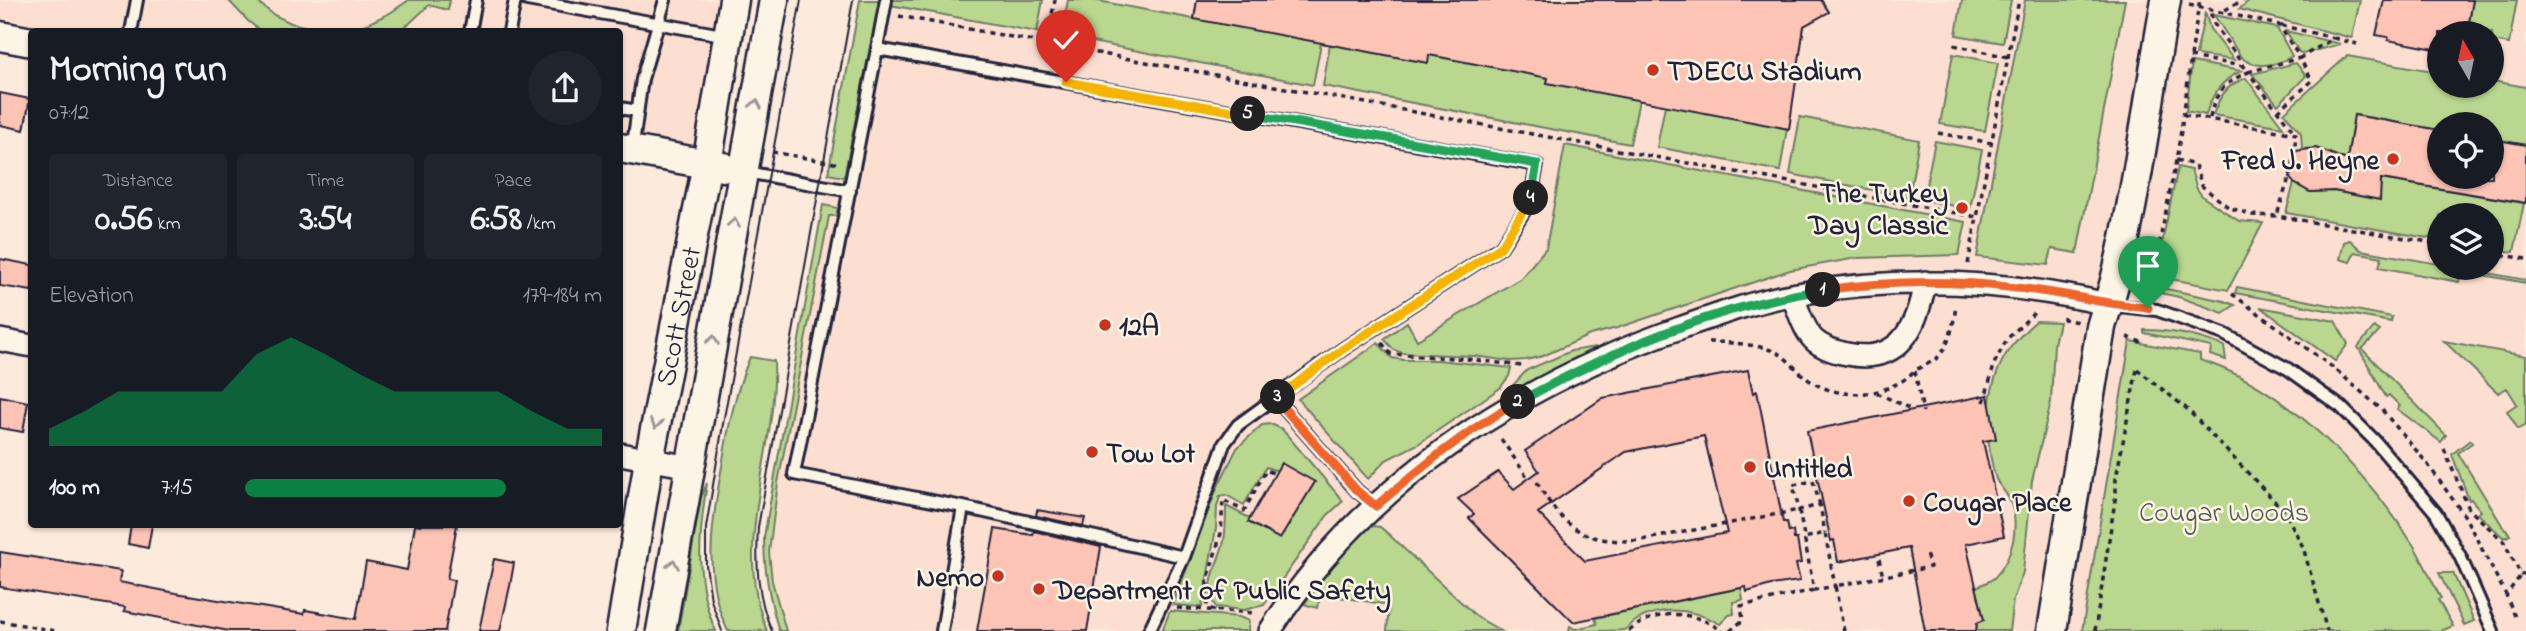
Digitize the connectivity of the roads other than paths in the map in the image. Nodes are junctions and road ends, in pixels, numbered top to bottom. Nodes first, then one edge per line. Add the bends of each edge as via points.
1 (137, 0) edge
2 (476, 0) edge
3 (515, 0) edge
4 (527, 0) edge
5 (665, 0) edge
6 (734, 0) edge
7 (774, 0) edge
8 (886, 0) edge
9 (2166, 0) edge
10 (658, 24) junction
11 (132, 28) edge
12 (471, 28) edge
13 (510, 28) edge
14 (0, 36) edge
15 (728, 36) junction
16 (28, 41) edge
17 (877, 49) junction
18 (623, 109) edge
19 (637, 111) junction
20 (626, 150) edge
21 (708, 164) junction
22 (743, 171) junction
23 (850, 191) junction
24 (1925, 282) junction
25 (1792, 295) junction
26 (2107, 304) junction
27 (0, 340) edge
28 (28, 345) edge
29 (1275, 398) junction
30 (623, 455) edge
31 (649, 460) junction
32 (690, 467) junction
33 (1376, 506) junction
34 (963, 507) junction
35 (1184, 557) junction
36 (1267, 622) edge
37 (621, 631) edge
38 (661, 631) edge
39 (942, 631) edge
40 (1149, 631) edge
41 (2052, 631) edge
42 (2493, 631) edge

1 - 11 lane
2 - 12 lane
3 - 13 lane
4 - 10 lane
5 - 10 lane
6 - 15 main road, Scott Street
22 -> 7 main road, Scott Street
8 - 17 lane
9 - 26 main road via 2137,171
10 - 15 lane
10 - 19 lane
14 - 16 main road
15 - 21 main road, Scott Street
17 - 23 lane
17 - 29 lane via 1537,164 1530,202 1501,247
18 - 19 lane
19 - 20 lane
20 - 21 main road
21 - 22 main road
21 -> 31 main road, Scott Street
22 - 23 lane
32 -> 22 main road, Scott Street
23 - 34 lane via 794,474
24 - 25 street
24 - 25 street via 1910,332 1892,350 1864,358 1834,352 1814,339
24 - 26 street via 2053,293
25 - 33 street via 1744,305 1573,372 1469,432
26 - 41 main road
26 - 42 lane via 2148,308 2224,334 2255,349 2341,407 2436,513
27 - 28 street
29 - 33 lane via 1357,491
29 - 35 lane via 1238,425 1224,443
30 - 31 street
31 - 32 street
31 - 37 main road, Scott Street
38 -> 32 main road, Scott Street
33 - 36 street
34 - 35 lane
34 - 39 lane
35 - 40 lane

